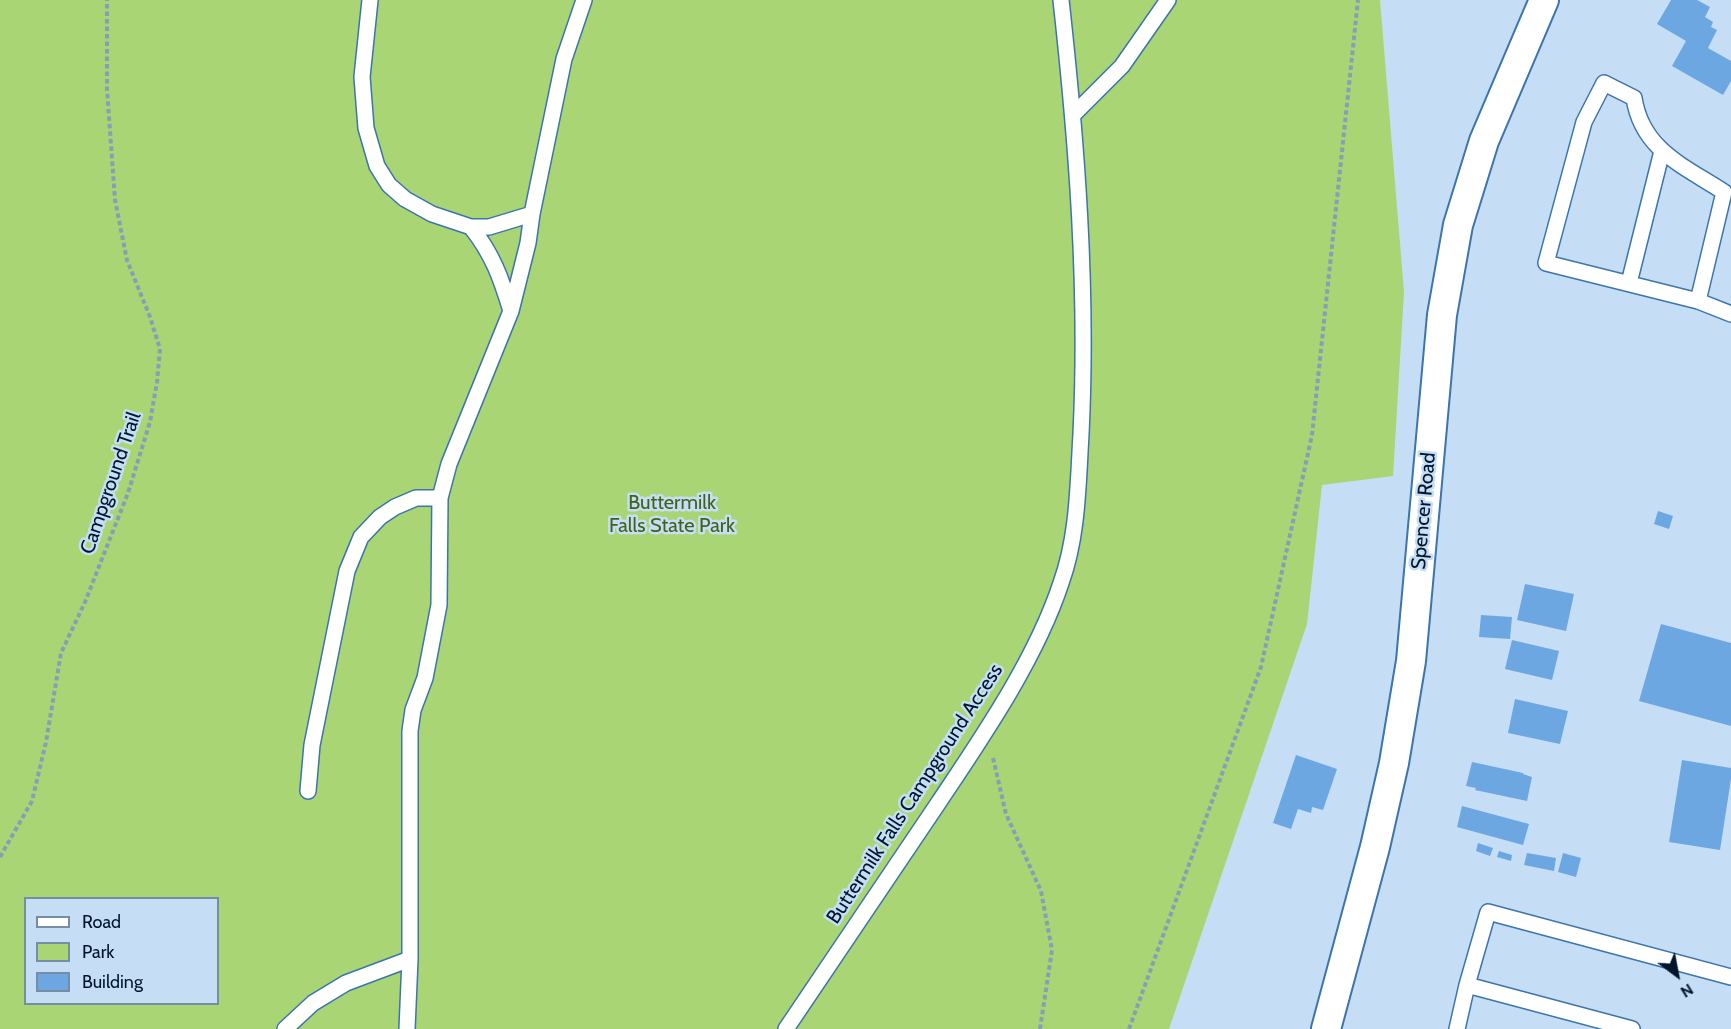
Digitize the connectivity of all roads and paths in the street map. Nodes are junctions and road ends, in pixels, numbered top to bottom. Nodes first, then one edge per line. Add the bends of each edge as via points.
1 (107, 0) edge
2 (370, 0) edge
3 (584, 0) edge
4 (1061, 0) edge
5 (1168, 0) edge
6 (1358, 0) edge
7 (1544, 0) edge
8 (1074, 114) junction
9 (1662, 151) junction
10 (532, 214) junction
11 (471, 227) junction
12 (1629, 284) junction
13 (1698, 301) junction
14 (511, 311) junction
15 (1731, 314) edge
16 (440, 498) junction
17 (982, 736) junction
18 (308, 791) dead end
19 (0, 857) edge
20 (410, 959) junction
21 (1731, 977) edge
22 (1467, 986) junction
23 (285, 1029) edge
24 (407, 1029) edge
25 (786, 1029) edge
26 (1040, 1029) edge
27 (1129, 1029) edge
28 (1326, 1029) edge
29 (1457, 1029) edge
30 (1632, 1029) edge

1 - 19 path, Campground Trail via 107,88 115,200 127,260 160,349 157,382 150,422 128,493 61,653 32,801
2 - 11 lane via 362,77 366,129 377,166 389,185 405,199 432,214
3 - 10 lane via 564,59
4 - 8 lane, Buttermilk Falls Campground Access
5 - 8 lane via 1122,66
6 - 27 path via 1312,435 1261,667
7 - 28 street, Spencer Road via 1484,141 1458,225 1442,315 1411,661 1375,847
8 - 17 lane, Buttermilk Falls Campground Access via 1082,254 1083,393 1077,512 1062,582 1039,638
9 - 12 lane
9 - 12 lane via 1645,133 1634,98 1604,83 1584,122 1546,263
9 - 13 lane via 1724,192
10 - 11 lane via 489,227
10 - 14 lane
11 - 14 lane via 497,267
12 - 13 lane
13 - 15 lane
14 - 16 lane via 449,464
16 - 18 lane via 416,498 395,507 361,537 347,571 312,745
16 - 20 lane via 439,605 428,667 410,731
17 - 25 lane, Buttermilk Falls Campground Access
17 - 26 path via 994,759 1006,814 1041,891 1052,950
20 - 23 lane via 346,983 313,1003
20 - 24 lane
21 - 22 lane via 1488,912
22 - 29 lane
22 - 30 lane

